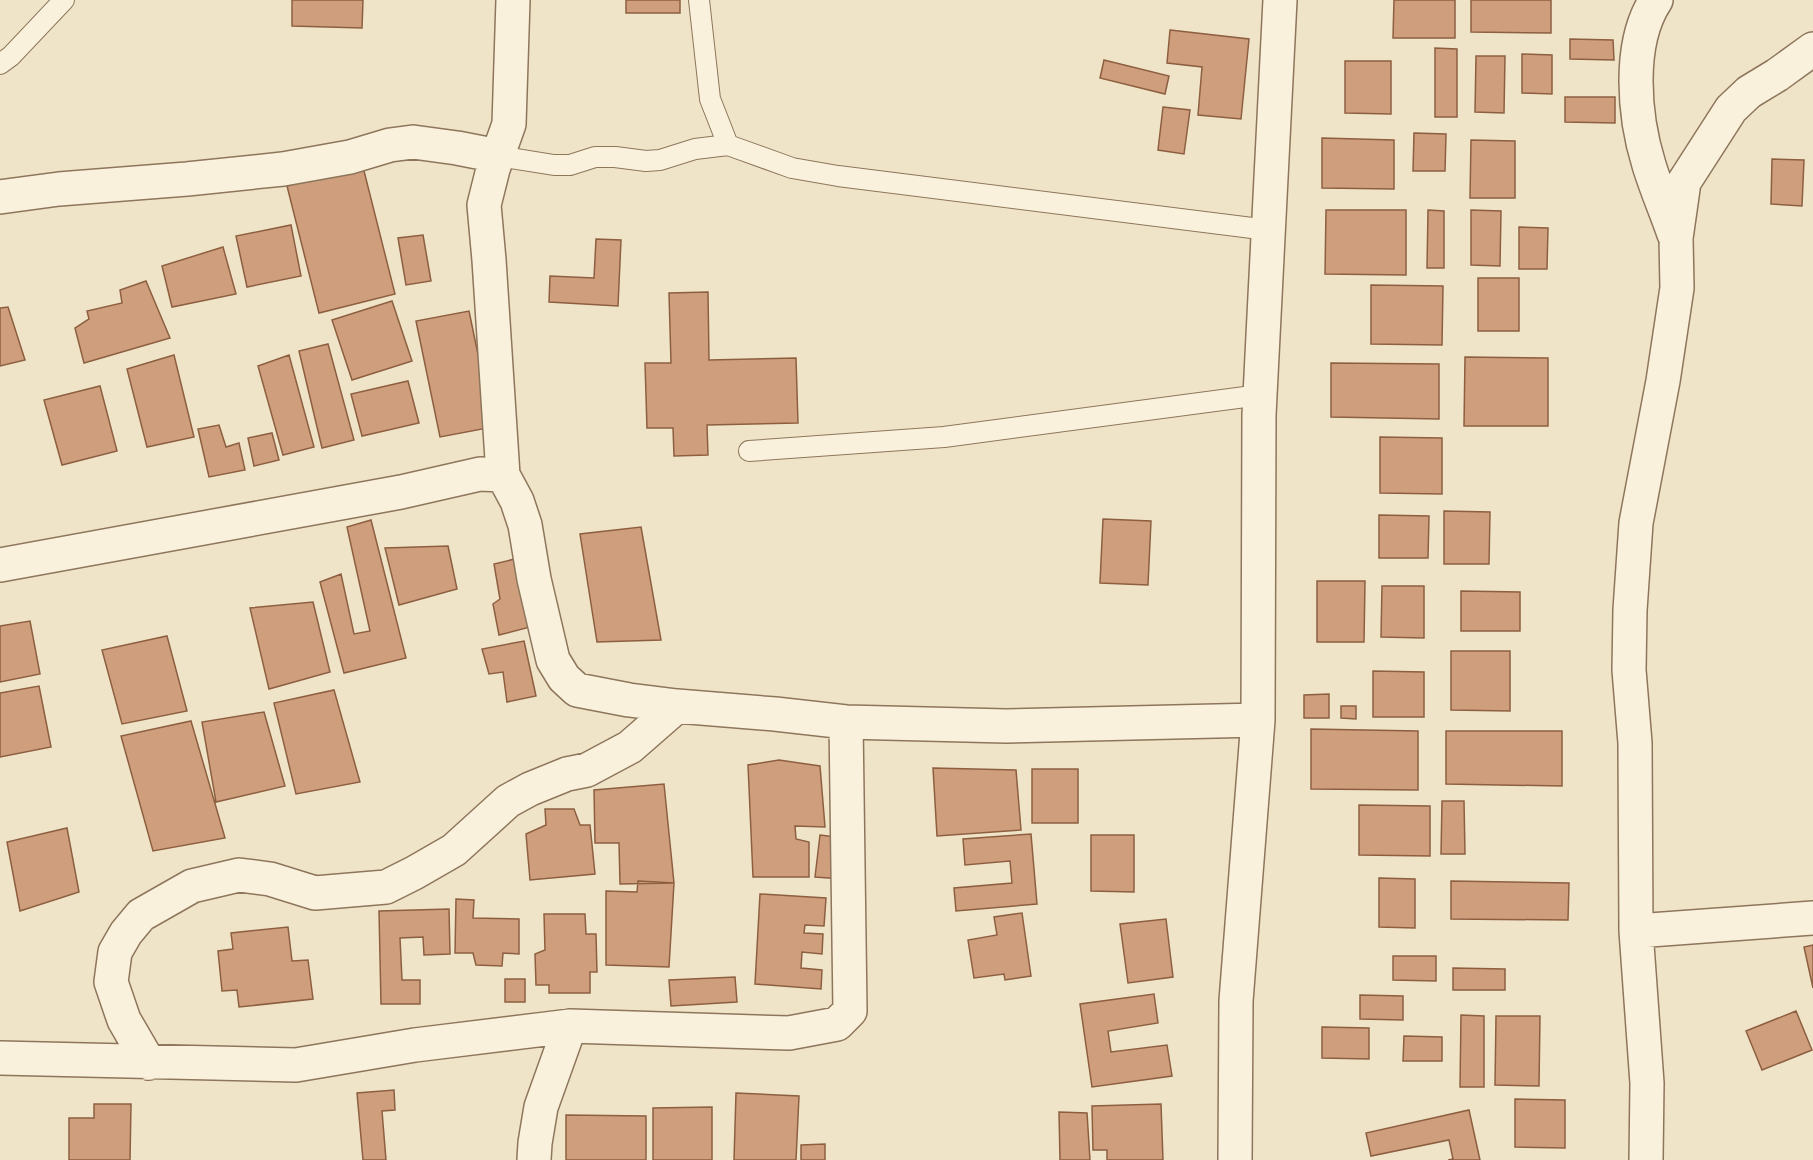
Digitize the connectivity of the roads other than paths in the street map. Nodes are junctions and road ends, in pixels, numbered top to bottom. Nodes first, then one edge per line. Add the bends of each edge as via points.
1 (64, 0) edge
2 (513, 0) edge
3 (699, 0) edge
4 (1280, 0) edge
5 (1656, 0) edge
6 (1813, 50) edge
7 (0, 64) edge
8 (728, 145) junction
9 (498, 156) junction
10 (0, 197) edge
11 (1268, 230) junction
12 (1676, 238) junction
13 (1260, 394) junction
14 (749, 451) dead end
15 (503, 475) junction
16 (0, 565) edge
17 (677, 706) junction
18 (1258, 720) junction
19 (846, 722) junction
20 (1813, 918) edge
21 (1636, 931) junction
22 (570, 1026) junction
23 (0, 1058) edge
24 (149, 1063) junction
25 (534, 1160) edge
26 (1235, 1160) edge
27 (1646, 1160) edge

1 - 7 lane via 12,57
2 - 9 street via 509,124
3 - 8 lane via 710,99
4 - 11 street
5 - 12 street via 1642,31 1636,62 1637,114 1648,164
6 - 12 street via 1749,92 1731,109 1684,182
8 - 9 lane via 695,149 660,160 595,157 570,165
8 - 11 lane via 792,168 838,176
9 - 10 street via 413,142 283,169
9 - 15 street via 484,205
11 - 13 street
12 - 21 street via 1677,288 1636,523 1629,610 1635,743
13 - 14 lane via 944,437
13 - 18 street
15 - 16 street via 480,474
15 - 17 street via 525,525 553,660 564,678 578,690
17 - 19 street
17 - 24 street via 630,747 587,770 567,774 508,801 454,850 387,887 315,893 270,879 239,875 192,886 141,915 115,952 111,982 124,1020
18 - 19 street via 1006,726
18 - 26 street via 1236,1000
19 - 22 street via 850,1011 837,1024 789,1033
20 - 21 street
21 - 27 street via 1647,1083
22 - 24 street via 415,1045 296,1065
22 - 25 street via 541,1107
23 - 24 street

